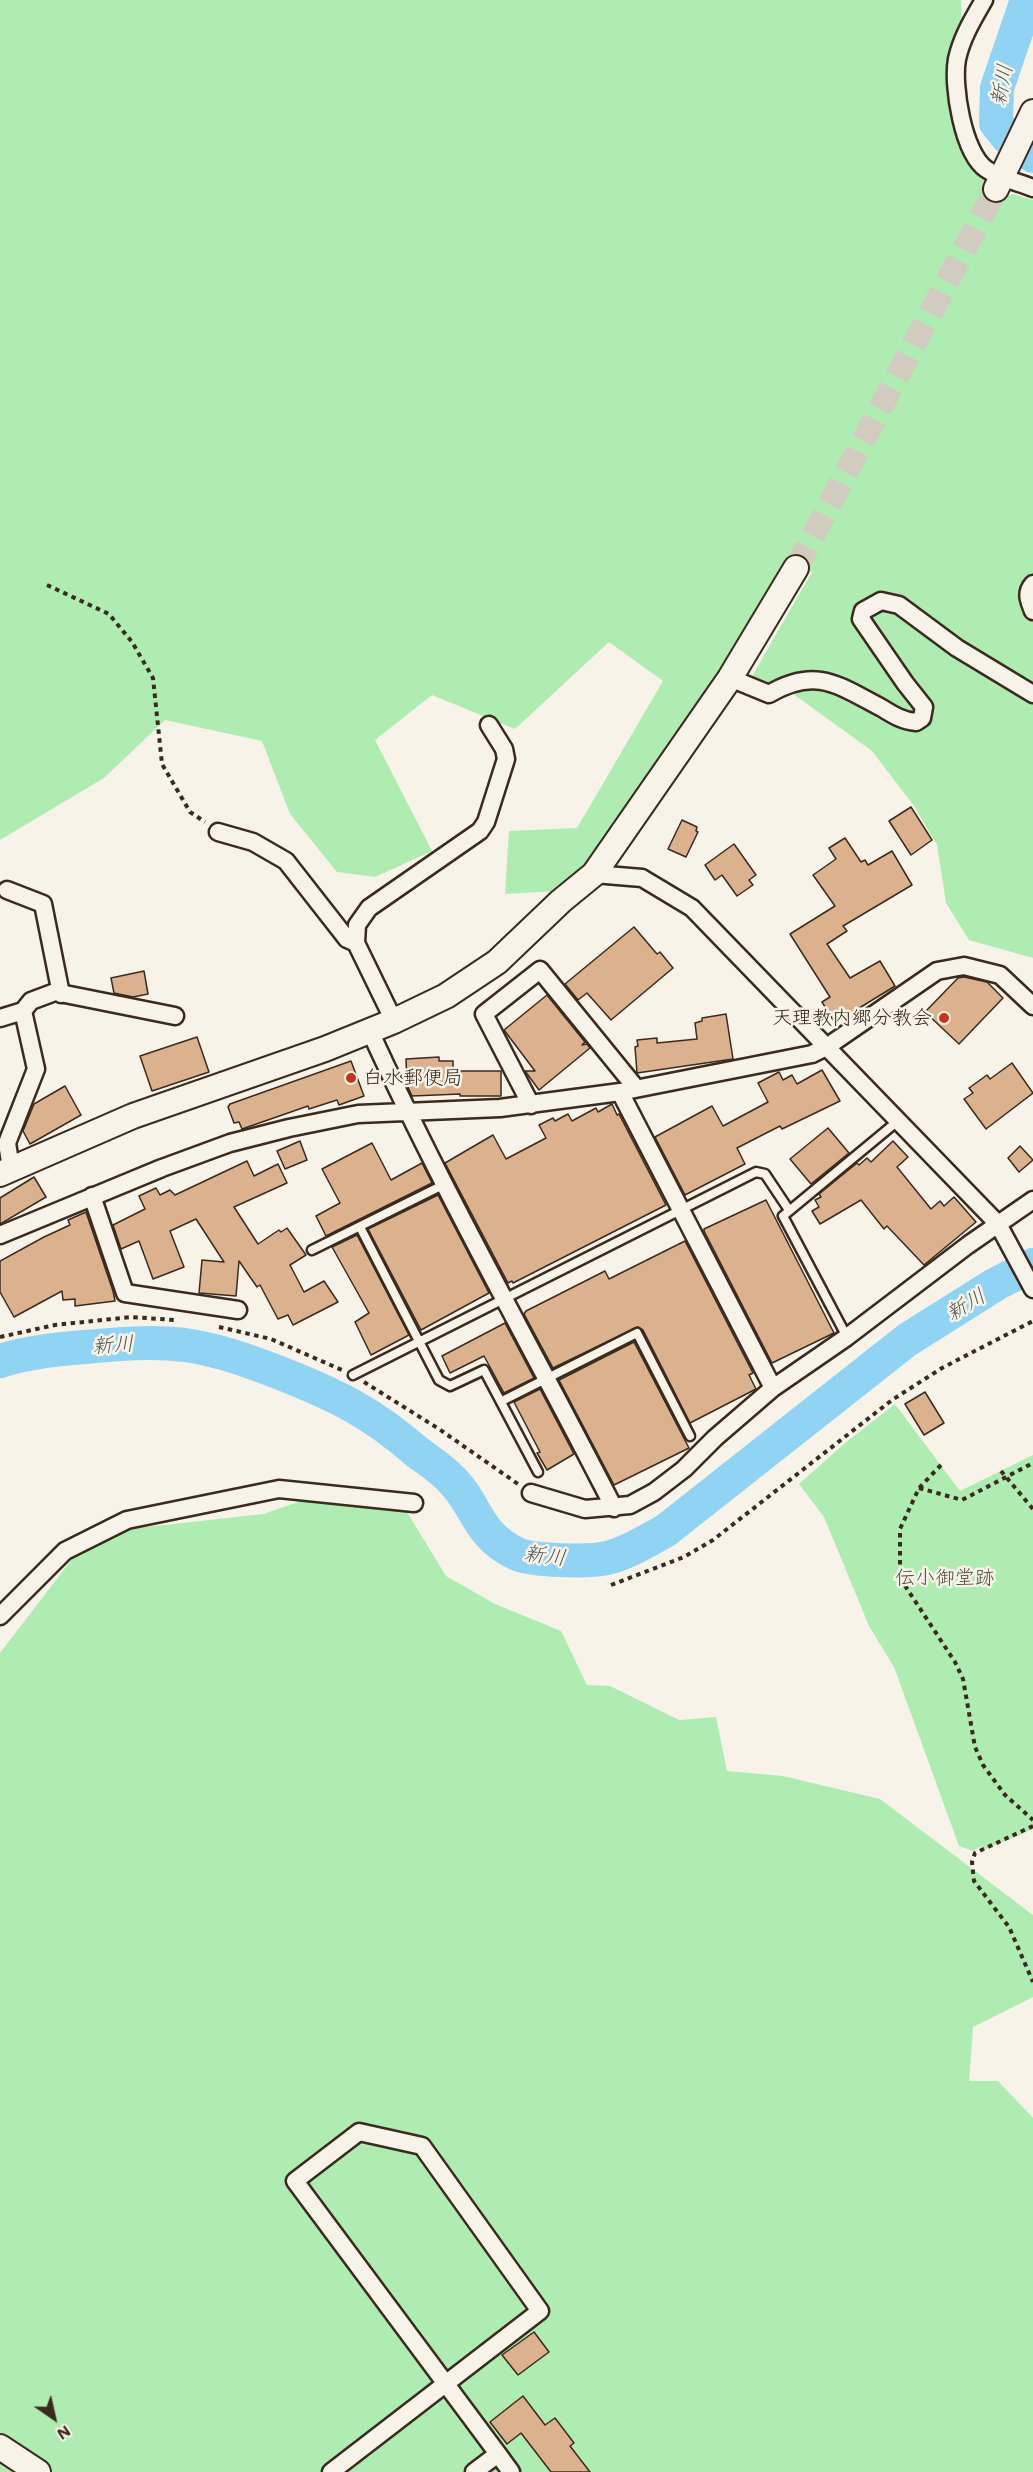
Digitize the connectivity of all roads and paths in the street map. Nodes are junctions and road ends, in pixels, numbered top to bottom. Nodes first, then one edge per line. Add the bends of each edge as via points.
1 (984, 0) edge
2 (1033, 112) edge
3 (1003, 175) junction
4 (1033, 188) edge
5 (796, 568) tunnel mouth
6 (1033, 584) edge
7 (47, 585) dead end
8 (1033, 610) edge
9 (730, 678) junction
10 (1033, 694) edge
11 (489, 725) dead end
12 (218, 832) joint
13 (594, 874) junction
14 (7, 890) dead end
15 (356, 943) junction
16 (61, 994) junction
17 (1033, 1006) edge
18 (22, 1011) junction
19 (176, 1016) dead end
20 (0, 1018) edge
21 (394, 1021) junction
22 (370, 1030) junction
23 (828, 1046) junction
24 (628, 1090) junction
25 (531, 1105) junction
26 (406, 1110) junction
27 (899, 1119) junction
28 (5, 1171) edge
29 (443, 1185) junction
30 (92, 1196) junction
31 (1033, 1200) edge
32 (681, 1210) junction
33 (789, 1210) junction
34 (998, 1224) junction
35 (360, 1227) junction
36 (0, 1236) edge
37 (312, 1250) dead end
38 (1033, 1288) edge
39 (504, 1300) junction
40 (238, 1310) dead end
41 (178, 1320) dead end
42 (1033, 1321) edge
43 (209, 1325) dead end
44 (0, 1337) edge
45 (847, 1337) junction
46 (420, 1341) junction
47 (353, 1375) junction
48 (548, 1378) junction
49 (773, 1388) junction
50 (502, 1401) junction
51 (690, 1436) dead end
52 (1033, 1463) edge
53 (941, 1465) dead end
54 (1001, 1471) dead end
55 (538, 1472) dead end
56 (1006, 1477) junction
57 (919, 1488) junction
58 (531, 1493) joint
59 (414, 1503) dead end
60 (614, 1508) junction
61 (1033, 1509) edge
62 (611, 1585) dead end
63 (0, 1616) edge
64 (1033, 1820) edge
65 (1033, 1826) edge
66 (1033, 1982) edge
67 (444, 2385) junction
68 (0, 2447) edge
69 (498, 2454) junction
70 (38, 2472) edge
71 (331, 2472) edge
72 (474, 2472) edge
73 (511, 2472) edge

1 - 3 street via 964,35 957,61 957,86 970,149 984,168
2 - 3 street
3 - 4 street
5 - 9 street
6 - 8 street via 1028,590
7 - 12 path via 109,614 132,642 153,678 162,764 190,812
9 - 10 street via 769,694 811,680 832,682 900,718 916,722 922,718 924,706 861,619 863,611 881,601 899,605 957,648
9 - 13 street
11 - 15 street via 506,759 486,822 480,831 369,908 357,925
12 - 15 street via 253,842 286,861 347,939
13 - 21 street via 497,962 446,996
13 - 23 street via 642,878 692,908
14 - 16 street via 43,904
15 - 21 street
16 - 18 street via 55,992 31,1001
16 - 19 street
17 - 23 street via 1000,975 963,966 937,971
18 - 20 street
18 - 28 street via 36,1068 8,1143
21 - 22 street
22 - 26 street
22 - 28 street via 133,1116
23 - 24 street via 812,1054
23 - 27 street
24 - 25 street
24 - 25 street via 540,970 484,1014
24 - 32 street
25 - 26 street
26 - 29 street
26 - 30 street via 358,1114 230,1143
27 - 33 lane
27 - 34 street
29 - 35 lane
29 - 39 street
30 - 36 street
30 - 40 street via 125,1293
31 - 34 street
32 - 33 lane via 756,1172 765,1174
32 - 39 lane
32 - 49 street
33 - 45 lane via 783,1216
34 - 38 street
34 - 45 street
35 - 37 lane
35 - 46 lane
39 - 46 lane
39 - 48 street
41 - 44 path via 131,1317 55,1325
42 - 62 path via 942,1368 892,1400 713,1540 684,1557
43 - 47 path via 271,1339
45 - 49 street
46 - 47 lane
46 - 50 lane via 439,1380 450,1386 484,1370
47 - 58 path
48 - 50 lane
48 - 51 lane via 637,1333
48 - 60 street
49 - 60 street via 654,1492 630,1505
50 - 55 lane
52 - 56 path
53 - 57 path
54 - 56 path
56 - 57 path via 962,1500
56 - 61 path
57 - 64 path via 900,1529 900,1578 956,1662 963,1679 975,1747 983,1765 1005,1795
58 - 60 street via 585,1509
59 - 63 street via 279,1490 127,1520 65,1551
65 - 66 path via 983,1848 975,1853 972,1862 974,1881 1009,1927
67 - 67 street via 295,2181 359,2132 422,2146 540,2311
67 - 69 street
67 - 71 street
68 - 70 street
69 - 72 street
69 - 73 street

